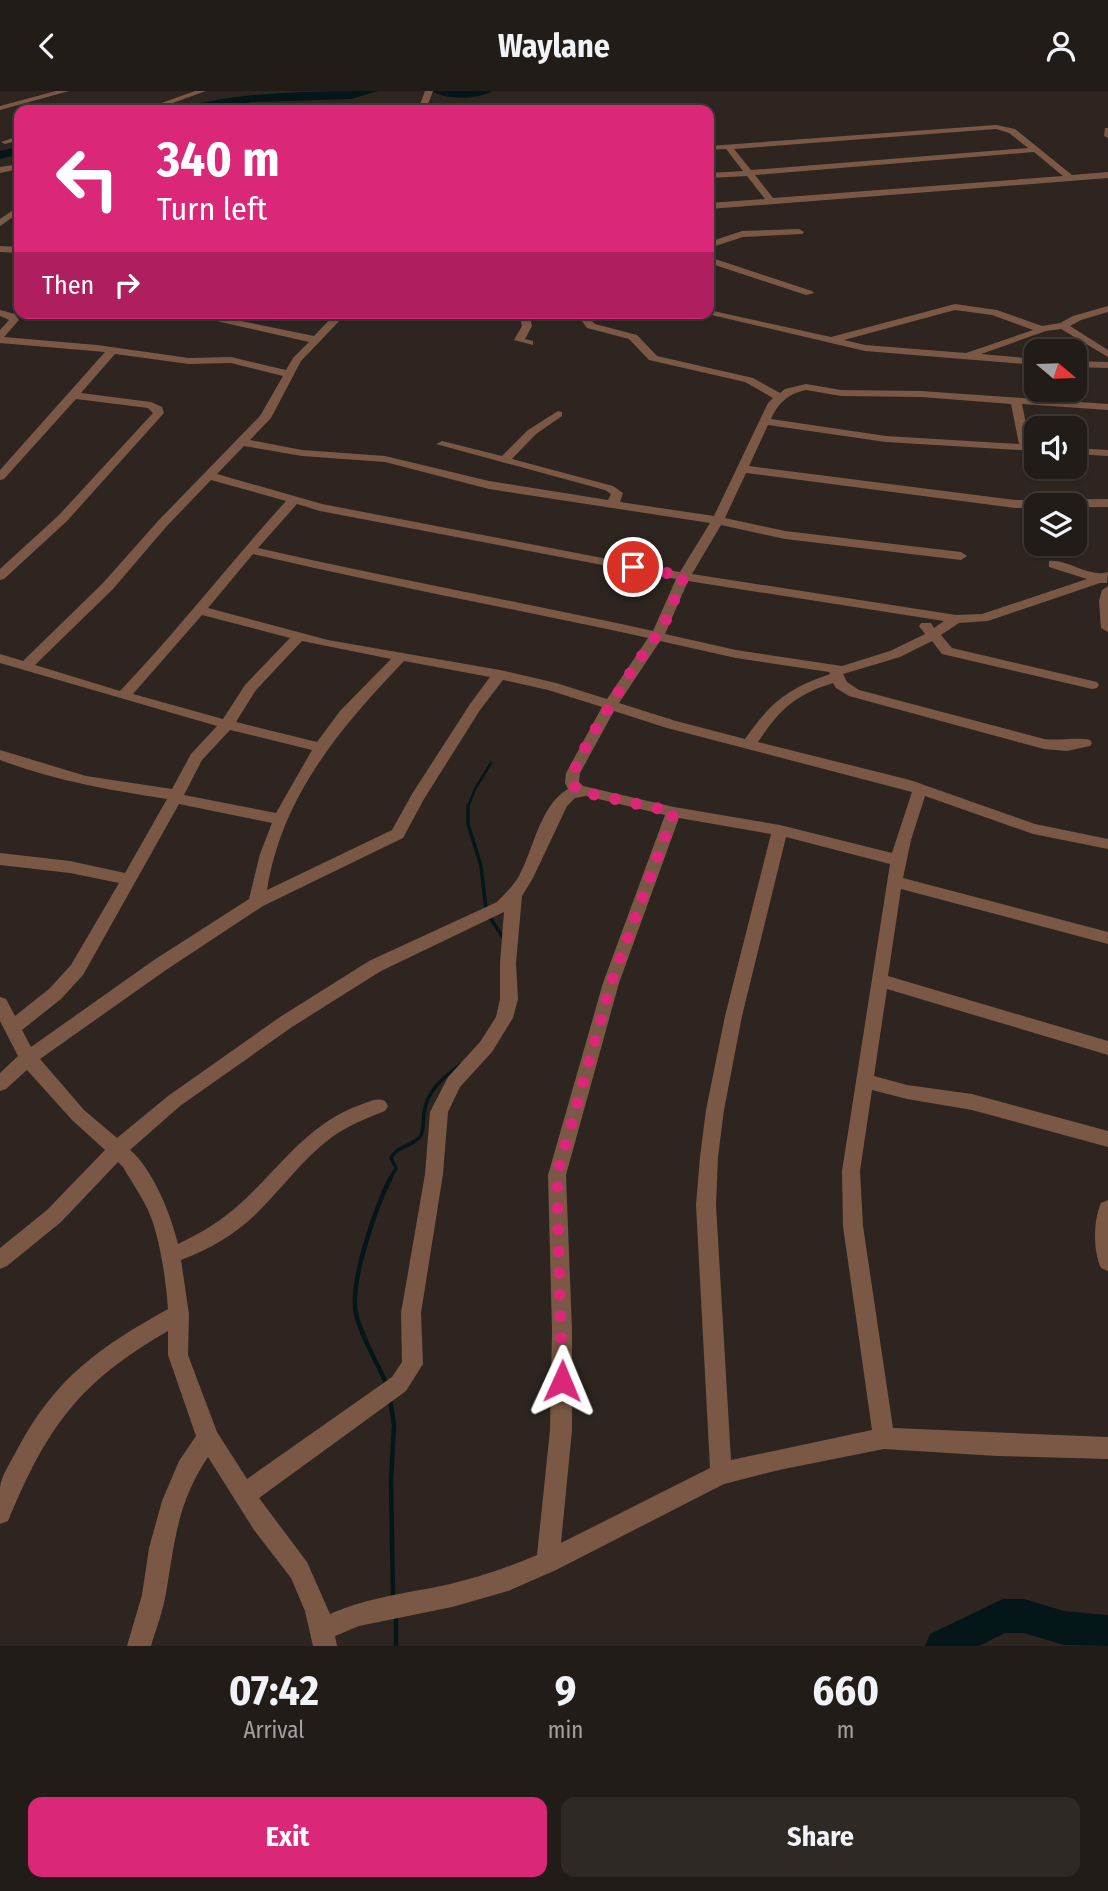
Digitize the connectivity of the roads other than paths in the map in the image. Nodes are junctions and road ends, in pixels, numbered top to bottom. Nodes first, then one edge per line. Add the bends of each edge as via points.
1 (65, 91) edge
2 (202, 91) edge
3 (161, 105) edge
4 (0, 108) edge
5 (1108, 129) edge
6 (1108, 137) edge
7 (14, 139) edge
8 (5, 142) dead end
9 (728, 146) junction
10 (714, 147) edge
11 (1034, 150) junction
12 (748, 173) junction
13 (1108, 175) edge
14 (714, 176) edge
15 (1069, 177) junction
16 (771, 201) junction
17 (714, 206) edge
18 (799, 232) dead end
19 (714, 243) edge
20 (714, 262) edge
21 (809, 293) dead end
22 (980, 300) dead end
23 (955, 307) junction
24 (1108, 309) edge
25 (10, 313) edge
26 (714, 314) edge
27 (224, 319) edge
28 (336, 319) edge
29 (525, 319) edge
30 (586, 319) edge
31 (1063, 326) junction
32 (1049, 329) junction
33 (0, 338) edge
34 (316, 339) junction
35 (827, 341) junction
36 (528, 343) dead end
37 (113, 350) junction
38 (964, 358) junction
39 (297, 360) junction
40 (1024, 361) edge
41 (1107, 362) edge
42 (1087, 363) edge
43 (261, 367) junction
44 (290, 373) junction
45 (73, 394) junction
46 (779, 397) junction
47 (1016, 401) junction
48 (1108, 407) edge
49 (558, 414) dead end
50 (765, 421) junction
51 (1024, 426) edge
52 (243, 442) junction
53 (442, 444) dead end
54 (1024, 448) edge
55 (1087, 452) edge
56 (1108, 453) edge
57 (506, 459) junction
58 (743, 469) junction
59 (210, 476) junction
60 (0, 477) edge
61 (293, 501) junction
62 (613, 503) junction
63 (1108, 503) edge
64 (716, 520) junction
65 (248, 549) junction
66 (961, 556) dead end
67 (1053, 564) dead end
68 (0, 576) edge
69 (684, 576) junction
70 (1106, 582) edge
71 (902, 609) junction
72 (200, 610) junction
73 (956, 619) junction
74 (1108, 628) edge
75 (932, 634) junction
76 (299, 637) junction
77 (657, 637) junction
78 (401, 656) junction
79 (0, 658) edge
80 (26, 666) junction
81 (835, 673) junction
82 (500, 674) junction
83 (1092, 685) dead end
84 (122, 696) junction
85 (611, 705) junction
86 (224, 725) junction
87 (1085, 743) dead end
88 (748, 745) junction
89 (322, 748) junction
90 (0, 755) edge
91 (920, 789) junction
92 (578, 791) junction
93 (174, 796) junction
94 (674, 812) junction
95 (282, 820) junction
96 (780, 830) junction
97 (1108, 844) edge
98 (0, 859) edge
99 (898, 860) junction
100 (128, 879) junction
101 (894, 881) junction
102 (514, 896) junction
103 (257, 902) junction
104 (1108, 938) edge
105 (879, 980) junction
106 (0, 1004) edge
107 (13, 1028) junction
108 (1108, 1048) edge
109 (28, 1058) junction
110 (863, 1080) junction
111 (0, 1084) edge
112 (379, 1106) dead end
113 (1108, 1139) edge
114 (118, 1149) junction
115 (1108, 1209) edge
116 (172, 1255) junction
117 (0, 1261) edge
118 (1108, 1262) edge
119 (180, 1314) junction
120 (208, 1438) junction
121 (884, 1438) junction
122 (1108, 1448) edge
123 (721, 1474) junction
124 (244, 1495) junction
125 (0, 1513) edge
126 (548, 1562) junction
127 (324, 1638) edge
128 (139, 1646) edge

1 - 4 street
2 - 3 street
5 - 6 street
7 - 8 street
9 - 10 street
9 - 11 street via 990,127 1012,131
9 - 12 street
11 - 12 street
11 - 15 street
12 - 14 street
12 - 16 street
13 - 15 street
15 - 16 street
16 - 17 street
18 - 19 street via 742,234
20 - 21 street
22 - 23 street
23 - 32 street via 984,309 1027,326
23 - 35 street
24 - 31 street
25 - 33 street via 14,320
26 - 35 street
27 - 34 street
28 - 34 street
29 - 36 street via 527,326 519,340
30 - 46 street via 591,326 633,337 653,358 749,380
31 - 32 street
31 - 41 street
32 - 38 street
33 - 37 street
34 - 39 street
35 - 38 street
37 - 43 street
37 - 45 street
38 - 40 street
39 - 43 street
39 - 44 street
41 - 42 street
43 - 44 street
44 - 52 street via 271,411
45 - 60 street
45 - 68 street via 151,405 159,413 63,518
46 - 47 street via 810,387 841,393
46 - 50 street
47 - 48 street
47 - 51 street
49 - 57 street
50 - 54 street via 886,439
50 - 58 street
52 - 59 street
52 - 62 street via 302,453 386,459 489,485
53 - 57 street
55 - 56 street
57 - 62 street via 609,488 617,493
58 - 63 street via 1014,504
58 - 64 street
59 - 61 street
59 - 80 street
61 - 65 street
61 - 69 street
62 - 64 street
64 - 66 street via 785,535
64 - 69 street
65 - 72 street
65 - 77 street
67 - 70 street
69 - 71 street
69 - 77 street
70 - 73 street via 983,618
70 - 74 street
71 - 73 street
71 - 75 street
72 - 76 street
72 - 84 street
73 - 75 street
75 - 81 street via 880,660
75 - 83 street via 951,652
76 - 78 street
76 - 86 street via 250,688
77 - 81 street
77 - 85 street
78 - 82 street
78 - 89 street via 354,703
79 - 80 street
80 - 84 street
81 - 87 street via 841,685 854,693 1044,744
81 - 88 street via 781,700
82 - 85 street
82 - 103 street via 417,798 402,831
84 - 86 street
85 - 88 street
85 - 92 street via 573,773 572,783
86 - 89 street
86 - 93 street via 196,757
88 - 91 street
89 - 95 street
90 - 93 street via 59,777
91 - 97 street via 1034,829
91 - 99 street
92 - 94 street
92 - 102 street via 564,798 557,809 528,876
93 - 95 street
93 - 100 street
94 - 96 street
94 - 126 street via 611,983 557,1175 561,1430
95 - 103 street via 260,877
96 - 99 street
96 - 123 street via 730,1031 707,1179
98 - 100 street
99 - 101 street
100 - 107 street via 67,983
101 - 104 street
101 - 105 street
102 - 114 street via 502,906 375,966 323,998 174,1101
102 - 124 street via 504,1019 454,1082 439,1112 434,1174 411,1313 410,1371 399,1384
103 - 109 street
105 - 108 street
105 - 110 street
106 - 107 street
107 - 109 street
109 - 111 street
109 - 114 street via 78,1115
110 - 113 street via 972,1102
110 - 121 street via 851,1202
112 - 116 street via 351,1115 323,1132 225,1228
114 - 116 street via 154,1202
114 - 117 street via 54,1216
115 - 118 street
116 - 119 street
119 - 120 street via 178,1355
119 - 125 street via 108,1356 67,1396 39,1432
120 - 124 street
120 - 128 street via 173,1501
121 - 122 street
121 - 123 street
123 - 126 street
124 - 127 street via 299,1570
126 - 127 street via 463,1593 358,1614

